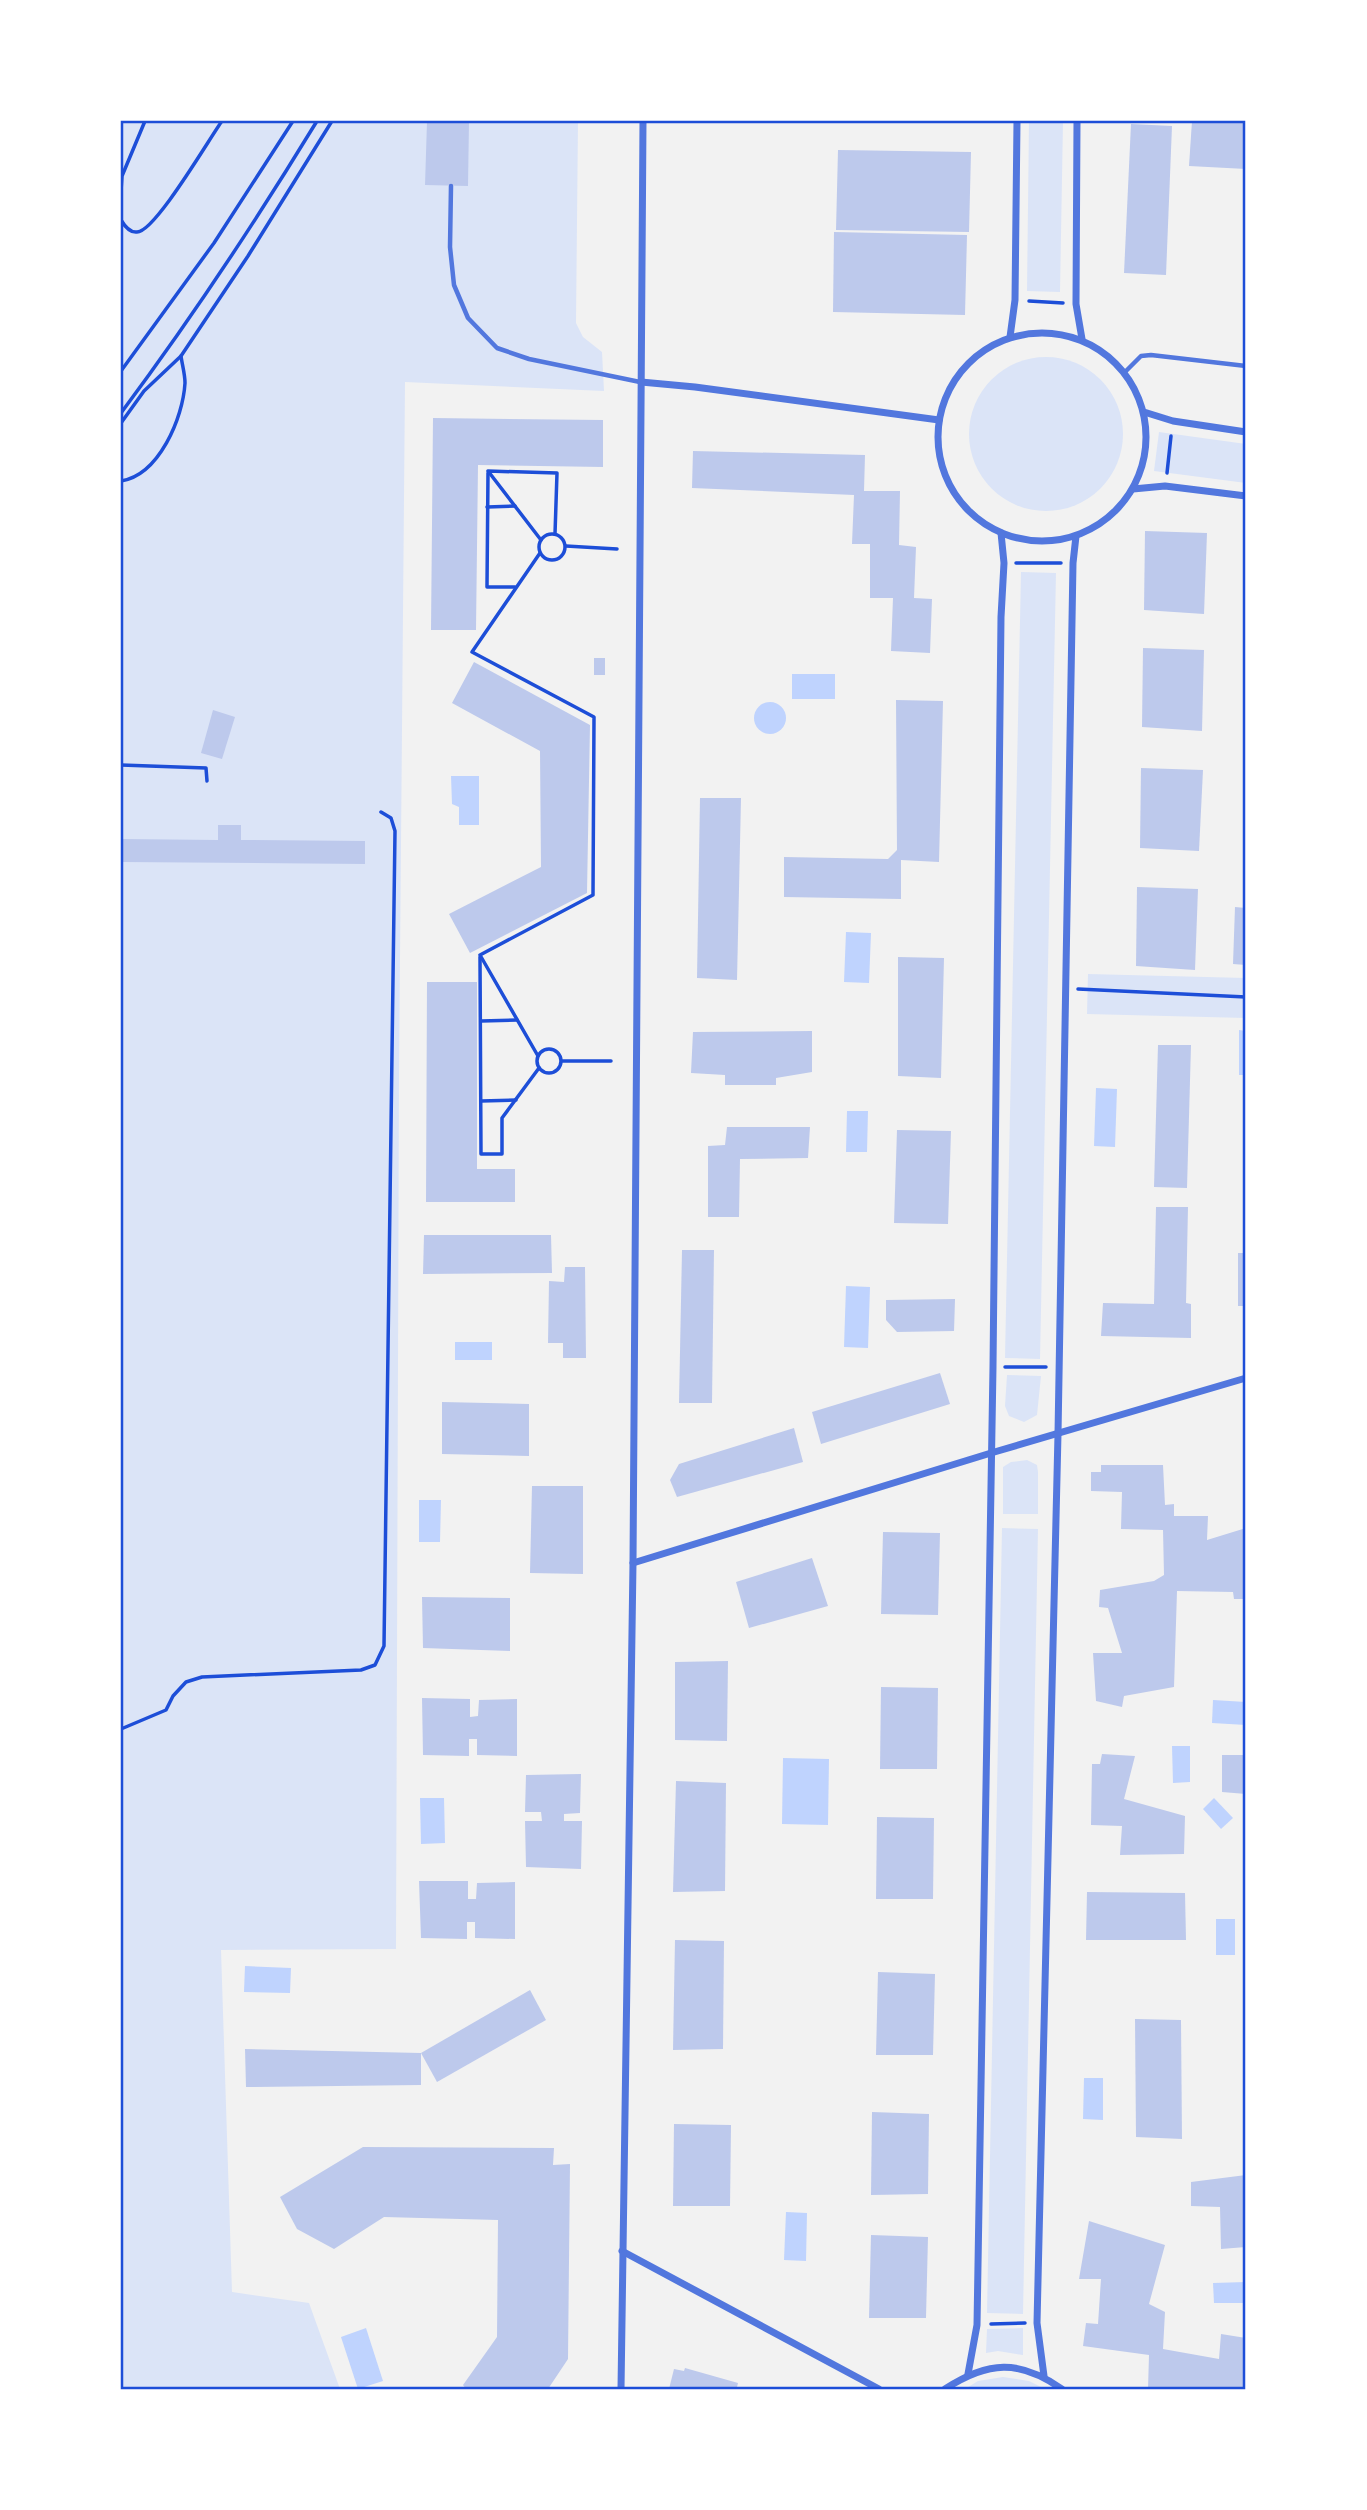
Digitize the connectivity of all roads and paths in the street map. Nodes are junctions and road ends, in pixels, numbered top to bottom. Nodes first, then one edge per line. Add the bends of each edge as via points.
1 (145, 121) edge
2 (222, 121) edge
3 (293, 121) edge
4 (317, 121) edge
5 (332, 121) edge
6 (643, 121) edge
7 (1017, 121) edge
8 (1077, 121) edge
9 (451, 186) dead end
10 (121, 191) edge
11 (121, 220) edge
12 (1015, 300) junction
13 (1076, 304) junction
14 (1010, 337) junction
15 (1082, 339) junction
16 (181, 356) junction
17 (1246, 366) edge
18 (121, 371) edge
19 (1124, 373) junction
20 (641, 382) junction
21 (1144, 412) junction
22 (121, 413) edge
23 (939, 420) junction
24 (1173, 421) junction
25 (121, 424) edge
26 (1246, 432) edge
27 (488, 471) junction
28 (121, 481) edge
29 (1165, 486) junction
30 (1133, 489) junction
31 (1246, 496) edge
32 (515, 506) junction
33 (487, 508) junction
34 (1001, 533) junction
35 (555, 534) junction
36 (1076, 536) junction
37 (541, 540) junction
38 (566, 546) junction
39 (617, 549) dead end
40 (540, 552) junction
41 (1073, 563) junction
42 (1004, 564) junction
43 (516, 587) junction
44 (121, 765) edge
45 (207, 781) dead end
46 (380, 812) dead end
47 (480, 955) junction
48 (1065, 989) junction
49 (1246, 997) edge
50 (517, 1020) junction
51 (480, 1021) junction
52 (538, 1056) junction
53 (562, 1061) junction
54 (611, 1061) dead end
55 (539, 1068) junction
56 (516, 1100) junction
57 (481, 1101) junction
58 (993, 1367) junction
59 (1059, 1367) junction
60 (1246, 1378) edge
61 (1058, 1434) junction
62 (991, 1453) junction
63 (633, 1563) junction
64 (121, 1729) edge
65 (622, 2250) junction
66 (1037, 2323) junction
67 (977, 2325) junction
68 (968, 2374) junction
69 (1044, 2376) junction
70 (621, 2389) edge
71 (879, 2389) edge
72 (945, 2389) edge
73 (1062, 2389) edge

1 - 10 path via 122,176
2 - 11 path via 145,230 131,231
3 - 18 path via 214,243
4 - 22 path
5 - 16 path
6 - 20 street
7 - 12 street
8 - 13 street
9 - 20 lane via 454,285 468,318 497,348
12 - 13 path
12 - 14 street
13 - 15 street
14 - 15 street via 1046,332
14 - 23 street via 976,355 952,384
15 - 19 street via 1110,356
16 - 25 path via 144,391
16 - 28 path via 185,383 172,432 144,472
17 - 19 lane via 1151,355 1140,356
19 - 21 street
20 - 23 street
20 - 63 street
21 - 24 street
21 - 30 street via 1146,452
23 - 34 street via 939,454 951,487 972,514
24 - 26 street
24 - 29 path
27 - 32 path
27 - 33 path
27 - 35 path via 557,473
29 - 30 street
29 - 31 street
30 - 36 street via 1099,525
32 - 33 path
32 - 37 path
33 - 43 path via 487,587
34 - 36 street via 1038,541
34 - 42 street
35 - 37 path
35 - 38 path
36 - 41 street
37 - 40 path
38 - 39 path
38 - 40 path via 555,560
40 - 43 path
41 - 42 path
41 - 48 street
42 - 58 street
43 - 47 path via 472,652 594,717 593,895
44 - 45 path via 206,768
46 - 64 path via 391,818 396,831 384,1646 376,1665 361,1670 202,1677 186,1682 166,1710
47 - 50 path
47 - 51 path
48 - 49 path
48 - 59 street
50 - 51 path
50 - 52 path
51 - 57 path
52 - 53 path via 552,1048
52 - 55 path
53 - 54 path
53 - 55 path via 553,1073
55 - 56 path
56 - 57 path
56 - 57 path via 502,1118 502,1154 481,1154
58 - 59 path
58 - 62 street
59 - 61 street
60 - 61 street
61 - 62 street
61 - 66 street
62 - 63 street
62 - 67 street
63 - 65 street
65 - 70 street
65 - 71 street
66 - 67 path
66 - 69 street
67 - 68 street
68 - 69 street via 1019,2368
68 - 72 street
69 - 73 street

